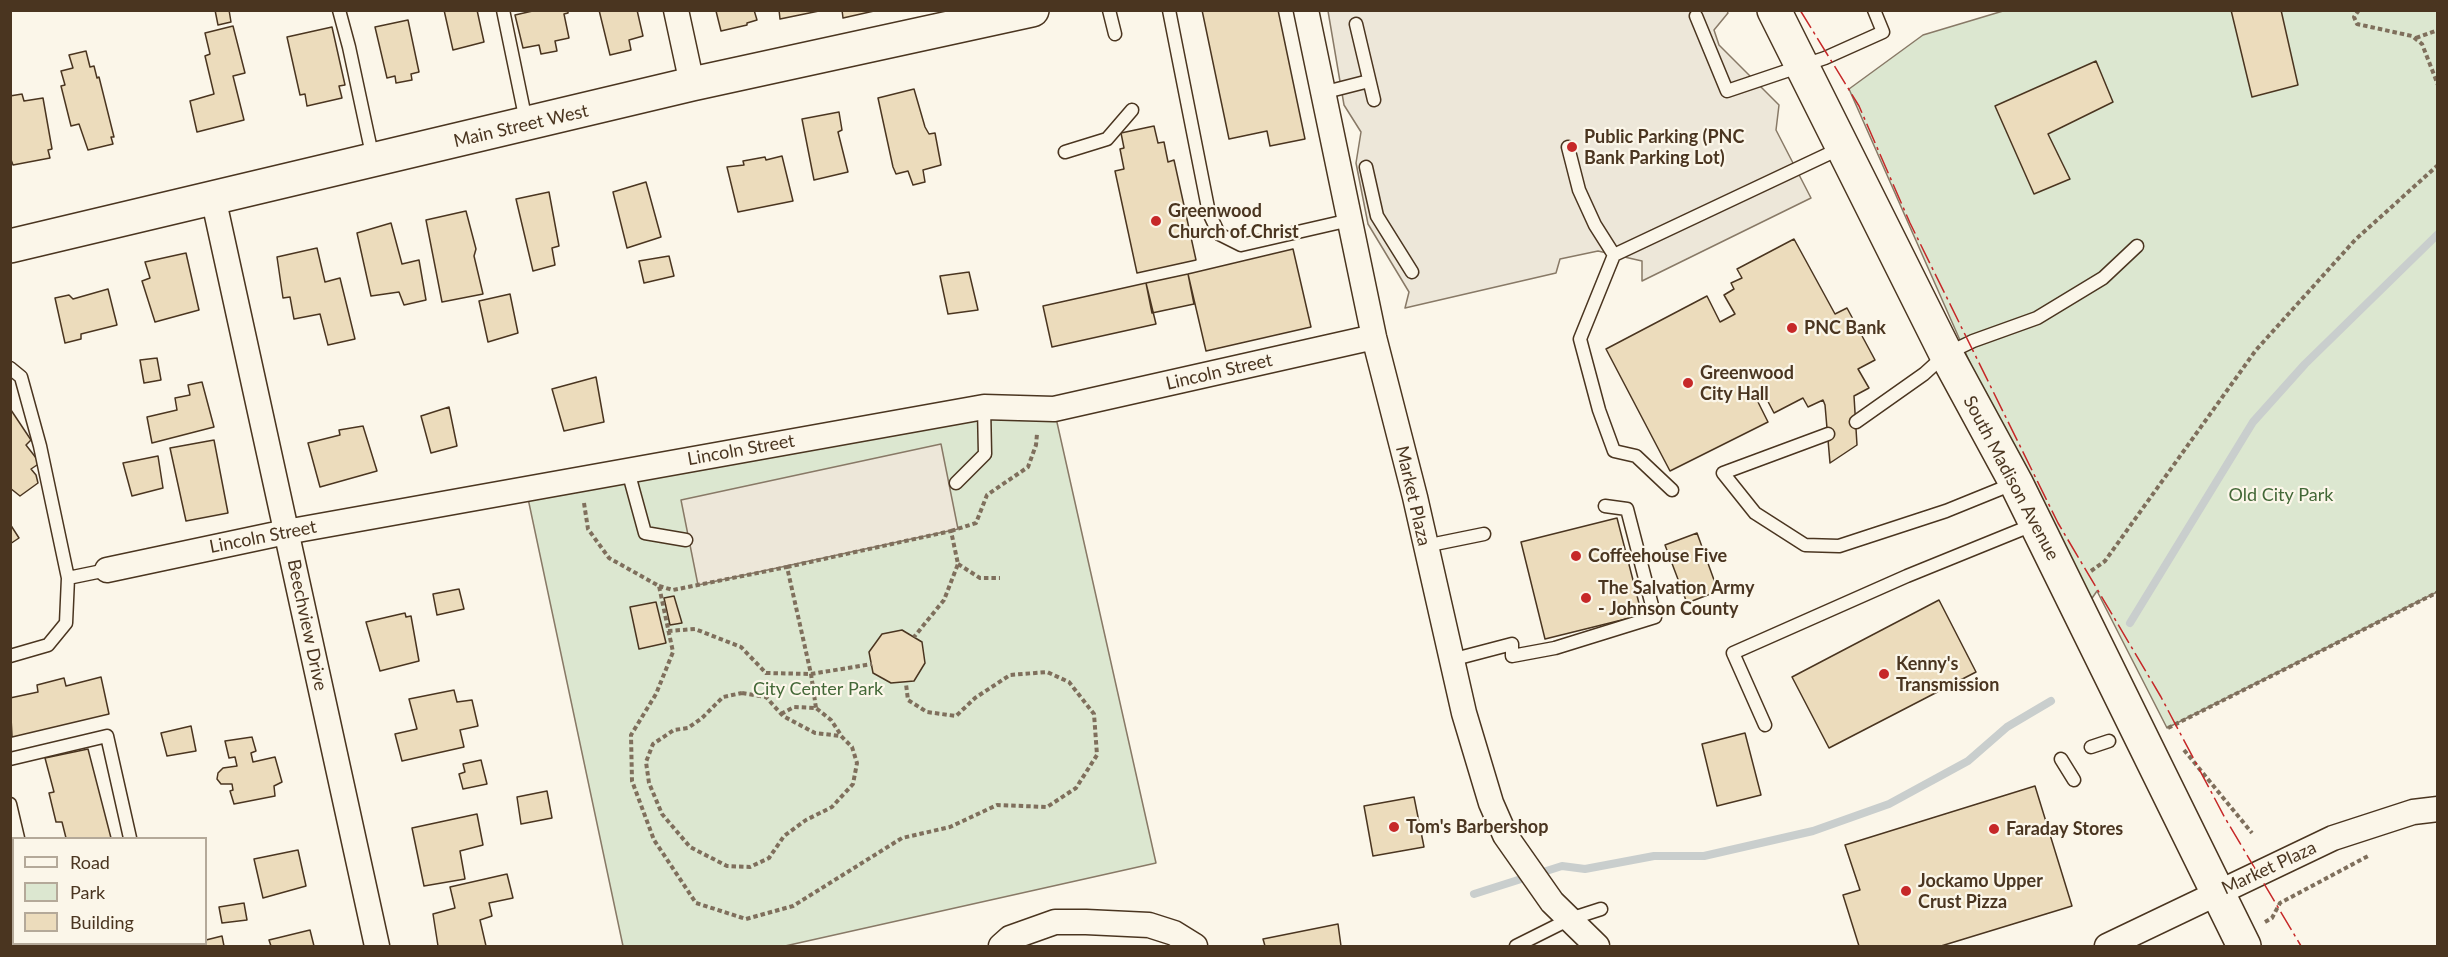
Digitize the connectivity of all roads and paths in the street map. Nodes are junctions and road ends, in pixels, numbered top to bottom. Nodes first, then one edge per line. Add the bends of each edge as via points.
1 (339, 10) edge
2 (503, 10) edge
3 (676, 10) edge
4 (1032, 10) edge
5 (1109, 10) edge
6 (1169, 10) edge
7 (1306, 10) edge
8 (1774, 10) edge
9 (1874, 10) edge
10 (2359, 10) edge
11 (1696, 16) dead end
12 (972, 17) edge
13 (1356, 24) dead end
14 (2438, 30) edge
15 (1114, 34) dead end
16 (2416, 39) junction
17 (1802, 64) junction
18 (1369, 81) junction
19 (692, 84) junction
20 (2438, 85) edge
21 (1322, 93) junction
22 (1374, 100) dead end
23 (1132, 110) dead end
24 (527, 125) junction
25 (1568, 147) dead end
26 (1841, 148) junction
27 (1065, 152) dead end
28 (373, 160) junction
29 (2438, 165) edge
30 (1366, 167) dead end
31 (213, 197) junction
32 (1350, 220) junction
33 (10, 246) edge
34 (2137, 246) dead end
35 (1614, 255) junction
36 (1412, 272) dead end
37 (1374, 337) junction
38 (1946, 354) junction
39 (10, 368) edge
40 (984, 406) junction
41 (1037, 409) junction
42 (1856, 422) dead end
43 (1828, 434) dead end
44 (628, 471) junction
45 (580, 479) junction
46 (956, 483) dead end
47 (2016, 483) junction
48 (1672, 490) dead end
49 (1605, 506) dead end
50 (2036, 524) junction
51 (951, 531) junction
52 (286, 532) junction
53 (1484, 534) dead end
54 (686, 540) dead end
55 (1425, 546) junction
56 (958, 564) junction
57 (787, 567) junction
58 (107, 570) joint
59 (68, 578) junction
60 (1000, 578) dead end
61 (659, 586) junction
62 (2068, 589) junction
63 (2438, 591) edge
64 (668, 631) junction
65 (914, 637) dead end
66 (10, 656) edge
67 (1452, 660) junction
68 (872, 664) dead end
69 (811, 674) junction
70 (906, 684) dead end
71 (816, 708) junction
72 (781, 714) junction
73 (1765, 725) dead end
74 (2167, 728) dead end
75 (841, 736) junction
76 (2109, 741) dead end
77 (2091, 747) dead end
78 (10, 759) edge
79 (2061, 759) dead end
80 (2195, 765) dead end
81 (2074, 780) dead end
82 (10, 804) edge
83 (2438, 808) edge
84 (2252, 833) dead end
85 (18, 837) edge
86 (130, 837) edge
87 (2379, 852) dead end
88 (2217, 892) junction
89 (1601, 909) dead end
90 (2272, 918) dead end
91 (1570, 920) junction
92 (377, 946) edge
93 (1001, 946) edge
94 (1195, 946) edge
95 (1516, 946) edge
96 (1597, 946) edge
97 (2107, 946) edge
98 (2244, 946) edge

1 - 28 lane
2 - 24 lane
3 - 19 street
4 - 12 main road, Main Street West
5 - 15 lane
6 - 32 lane via 1209,213 1219,234 1241,244
7 - 21 street, Market Plaza
8 - 17 main road, South Madison Avenue
9 - 17 lane via 1883,32
10 - 16 path via 2354,17 2357,24
11 - 17 lane via 1728,91
12 - 19 main road, Main Street West
13 - 18 lane
14 - 16 path
16 - 20 path via 2422,44
17 - 26 main road, South Madison Avenue
18 - 21 lane
18 - 22 lane
19 - 24 main road, Main Street West
21 - 32 street, Market Plaza
23 - 27 lane via 1107,139
24 - 28 main road, Main Street West
25 - 35 lane via 1579,190
26 - 35 lane
26 - 38 main road, South Madison Avenue
28 - 31 main road, Main Street West
29 - 62 path via 2355,240 2256,350 2104,561
30 - 36 lane via 1377,216
31 - 33 main road, Main Street West
31 - 52 street, Beechview Drive
32 - 37 street, Market Plaza
34 - 38 lane via 2103,278 2037,318
35 - 48 lane via 1580,339 1614,451 1636,456
37 - 41 street, Lincoln Street via 1054,409
37 - 55 street, Market Plaza
38 - 42 lane
38 - 47 main road, South Madison Avenue
39 - 59 lane via 21,377
40 - 41 street, Lincoln Street
40 - 44 street, Lincoln Street
40 - 46 lane via 985,454
41 - 51 path via 1036,445 1028,467 987,495 976,523
43 - 47 lane via 1723,473 1755,513 1805,545 1839,546
44 - 45 street, Lincoln Street
44 - 54 lane via 645,534
45 - 52 street, Lincoln Street
45 - 61 path via 588,529 609,558
47 - 50 main road, South Madison Avenue
49 - 67 lane via 1627,509 1655,617 1555,648 1512,656 1512,644
50 - 62 main road, South Madison Avenue
50 - 73 lane via 1733,653
51 - 56 path
51 - 57 path
52 - 58 street, Lincoln Street
52 - 92 street, Beechview Drive
53 - 55 lane
55 - 67 street, Market Plaza
56 - 60 path via 980,578
56 - 65 path via 944,600
57 - 61 path via 673,590
57 - 69 path
58 - 59 lane
59 - 66 lane via 66,623 48,645
61 - 64 path
62 - 88 main road, South Madison Avenue
63 - 74 path
64 - 69 path via 695,629 741,647 766,673
64 - 70 path via 673,652 656,694 631,735 632,781 654,840 696,903 746,919 793,906 902,837 950,827 997,805 1047,807 1076,788 1097,755 1094,714 1069,682 1047,672 1010,675 956,716 927,712 908,700
67 - 91 street, Market Plaza via 1491,803 1505,835 1552,902
68 - 69 path
69 - 71 path
71 - 72 path via 794,707
71 - 75 path via 831,720
72 - 75 path via 815,733
72 - 75 path via 766,697 742,693 723,697 688,728 674,730 653,744 646,762 649,783 662,814 690,847 726,866 750,867 769,858 784,836 832,807 853,784 857,763 852,747
76 - 77 lane
78 - 86 lane via 107,736
79 - 81 lane
80 - 84 path
82 - 85 lane
83 - 88 street, Market Plaza via 2390,818 2333,838
87 - 90 path via 2280,903
88 - 97 street, Market Plaza
88 - 98 main road, South Madison Avenue
89 - 91 lane
91 - 95 lane
91 - 96 street, Market Plaza
93 - 94 street via 1010,938 1055,922 1149,925 1174,933

